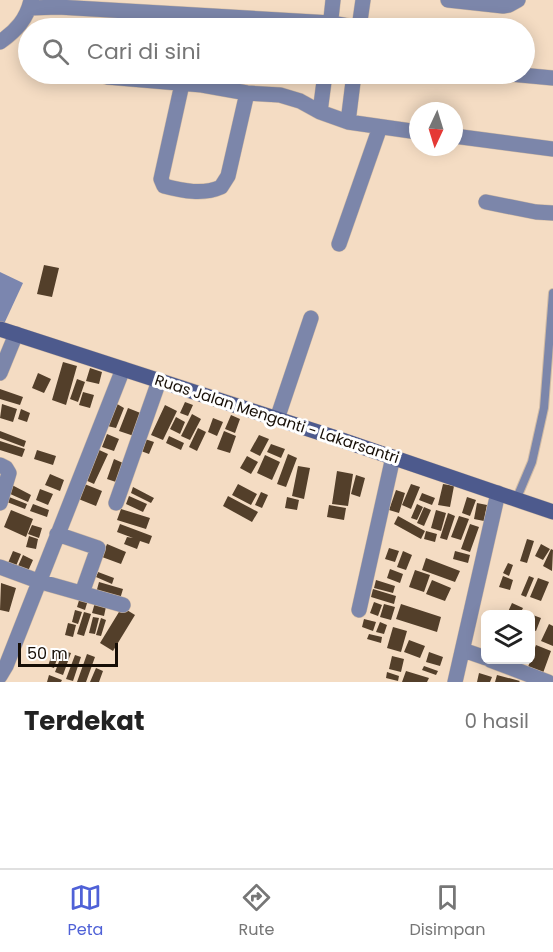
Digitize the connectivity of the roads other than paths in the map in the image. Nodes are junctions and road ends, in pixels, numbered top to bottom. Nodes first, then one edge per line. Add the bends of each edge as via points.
1 (333, 0) edge
2 (363, 0) edge
3 (448, 0) edge
4 (518, 0) edge
5 (30, 4) edge
6 (215, 18) edge
7 (331, 18) edge
8 (360, 18) edge
9 (18, 27) edge
10 (0, 42) edge
11 (535, 76) edge
12 (553, 78) edge
13 (182, 84) joint
14 (324, 84) edge
15 (353, 84) edge
16 (247, 93) junction
17 (320, 112) junction
18 (348, 122) junction
19 (380, 127) junction
20 (409, 131) edge
21 (463, 137) edge
22 (553, 149) edge
23 (486, 202) dead end
24 (553, 213) edge
25 (339, 244) dead end
26 (553, 293) edge
27 (311, 318) dead end
28 (0, 329) edge
29 (16, 334) junction
30 (123, 369) junction
31 (0, 373) edge
32 (159, 381) junction
33 (277, 419) junction
34 (393, 457) junction
35 (0, 465) edge
36 (498, 493) junction
37 (516, 500) junction
38 (0, 503) edge
39 (116, 503) dead end
40 (553, 512) edge
41 (57, 534) junction
42 (0, 567) edge
43 (38, 581) junction
44 (82, 593) junction
45 (123, 606) dead end
46 (358, 610) dead end
47 (463, 650) junction
48 (481, 656) edge
49 (501, 664) edge
50 (0, 676) edge
51 (454, 682) edge
52 (548, 682) edge

1 - 7 street
2 - 8 street
3 - 4 street via 503,6
5 - 6 street
9 - 10 street
11 - 12 street
13 - 16 street
13 - 16 street via 161,179 164,186 180,190 213,190 228,176
14 - 17 street
15 - 18 street
16 - 17 street via 280,95
17 - 18 street
18 - 19 street
19 - 20 street
19 - 25 street
21 - 22 street
23 - 24 street
26 - 37 lane via 544,408 532,462
27 - 33 street
28 - 29 main road, Ruas Jalan Menganti - Lakarsantri
29 - 30 main road, Ruas Jalan Menganti - Lakarsantri
29 - 31 street
30 - 32 main road, Ruas Jalan Menganti - Lakarsantri
30 - 41 street
32 - 33 main road, Ruas Jalan Menganti - Lakarsantri
32 - 39 street
33 - 34 main road, Ruas Jalan Menganti - Lakarsantri
34 - 36 main road, Ruas Jalan Menganti - Lakarsantri
34 - 46 street
35 - 38 street via 9,473
36 - 37 main road, Ruas Jalan Menganti - Lakarsantri
36 - 47 street
37 - 40 main road, Ruas Jalan Menganti - Lakarsantri
41 - 43 street
41 - 44 street via 98,548
42 - 43 street
43 - 44 street
43 - 50 street
44 - 45 street
47 - 48 street
47 - 51 street
49 - 52 street

